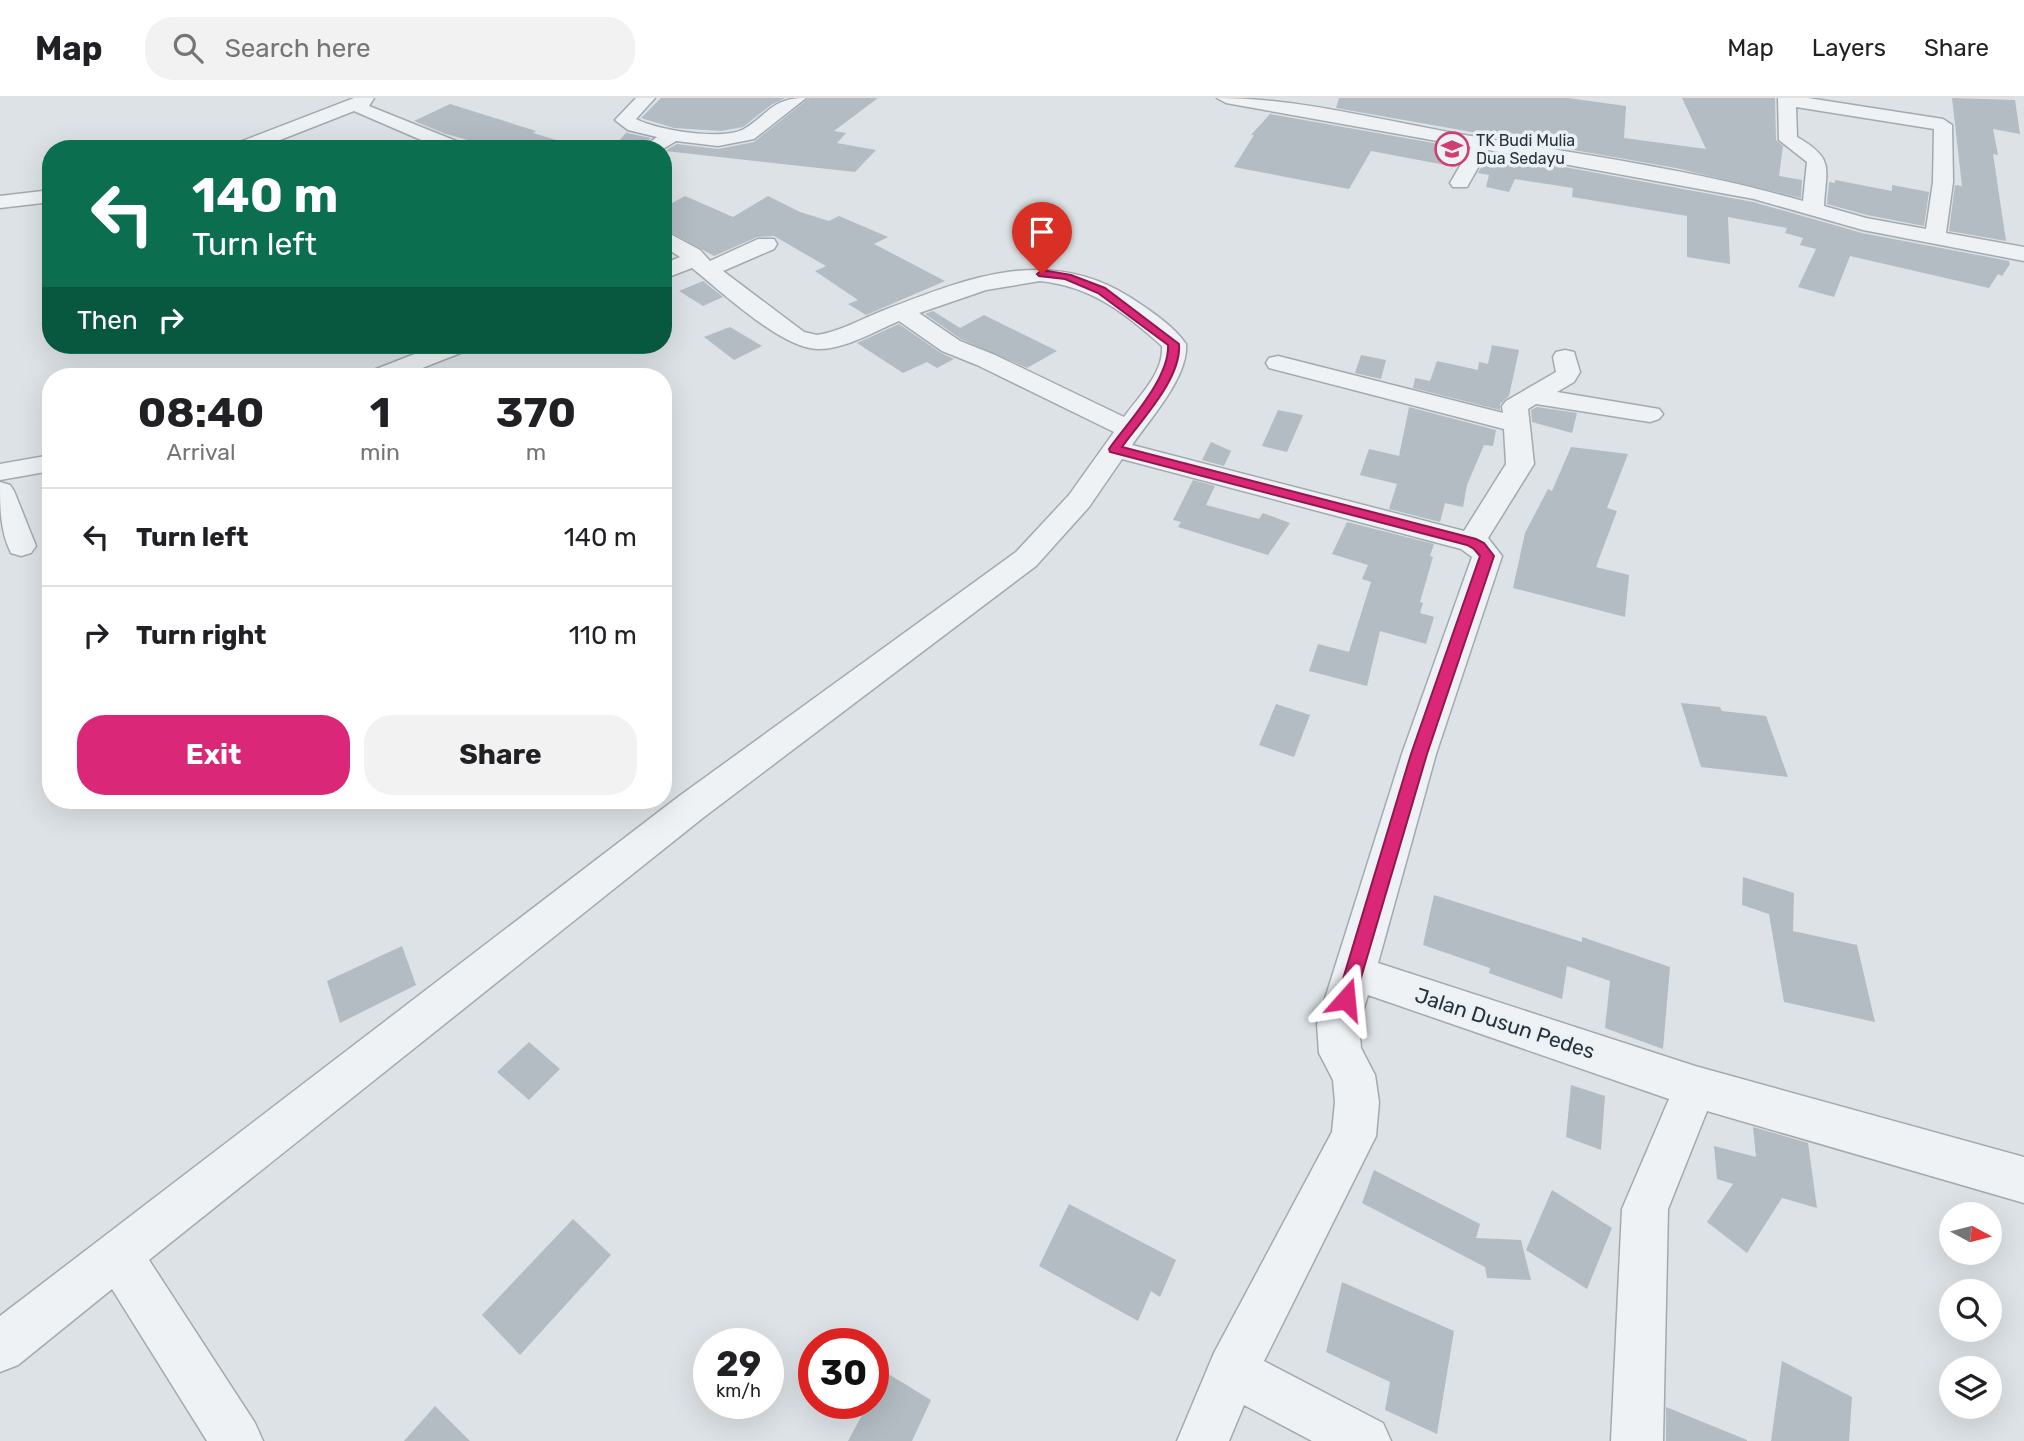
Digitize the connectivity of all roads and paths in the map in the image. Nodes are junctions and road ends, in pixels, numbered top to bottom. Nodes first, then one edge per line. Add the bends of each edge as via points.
1 (646, 98) edge
2 (797, 98) edge
3 (1226, 98) edge
4 (1787, 99) edge
5 (362, 101) edge
6 (1290, 105) edge
7 (673, 135) junction
8 (262, 140) edge
9 (437, 140) edge
10 (665, 140) edge
11 (1483, 142) junction
12 (1460, 183) dead end
13 (42, 197) edge
14 (0, 202) edge
15 (1813, 209) junction
16 (1935, 238) junction
17 (672, 241) edge
18 (766, 244) dead end
19 (2024, 254) edge
20 (699, 264) junction
21 (672, 268) edge
22 (903, 313) junction
23 (436, 354) edge
24 (1566, 357) dead end
25 (1278, 362) dead end
26 (400, 368) edge
27 (1531, 396) junction
28 (1650, 414) dead end
29 (1516, 424) junction
30 (1122, 439) junction
31 (0, 447) edge
32 (42, 466) edge
33 (5, 478) edge
34 (1471, 542) junction
35 (21, 546) dead end
36 (1355, 973) junction
37 (1695, 1087) junction
38 (2024, 1180) edge
39 (118, 1255) junction
40 (0, 1347) edge
41 (1232, 1371) junction
42 (237, 1441) edge
43 (1203, 1441) edge
44 (1365, 1441) edge
45 (1637, 1441) edge

1 - 7 street via 624,120
2 - 7 street via 739,138
3 - 6 street
4 - 15 street via 1788,140 1811,153 1817,162
4 - 16 street via 1942,118 1943,182
5 - 8 street
5 - 9 street via 362,109
6 - 11 street via 1382,117
7 - 10 street
11 - 12 street
11 - 15 street via 1673,177
13 - 14 street
15 - 16 street
16 - 19 street
17 - 20 street via 690,251
18 - 20 street
20 - 21 street
20 - 22 street via 806,341 831,340
22 - 30 street via 951,346 986,360
22 - 30 street via 1011,276 1068,277 1102,291 1174,344 1175,357 1168,374
23 - 26 street
24 - 27 street via 1565,377
25 - 29 street
27 - 28 street
27 - 29 street via 1515,406
29 - 34 street via 1520,464
30 - 34 street via 1283,495
30 - 39 street via 1079,501 1026,559 691,807
31 - 33 street
32 - 33 street
33 - 35 street
34 - 36 street via 1487,556 1419,754
36 - 37 street, Jalan Dusun Pedes
36 - 41 street via 1338,1024 1340,1054 1354,1075 1354,1136
37 - 38 street, Jalan Dusun Pedes
37 - 45 street via 1645,1209
39 - 40 street
39 - 42 street
41 - 43 street
41 - 44 street

